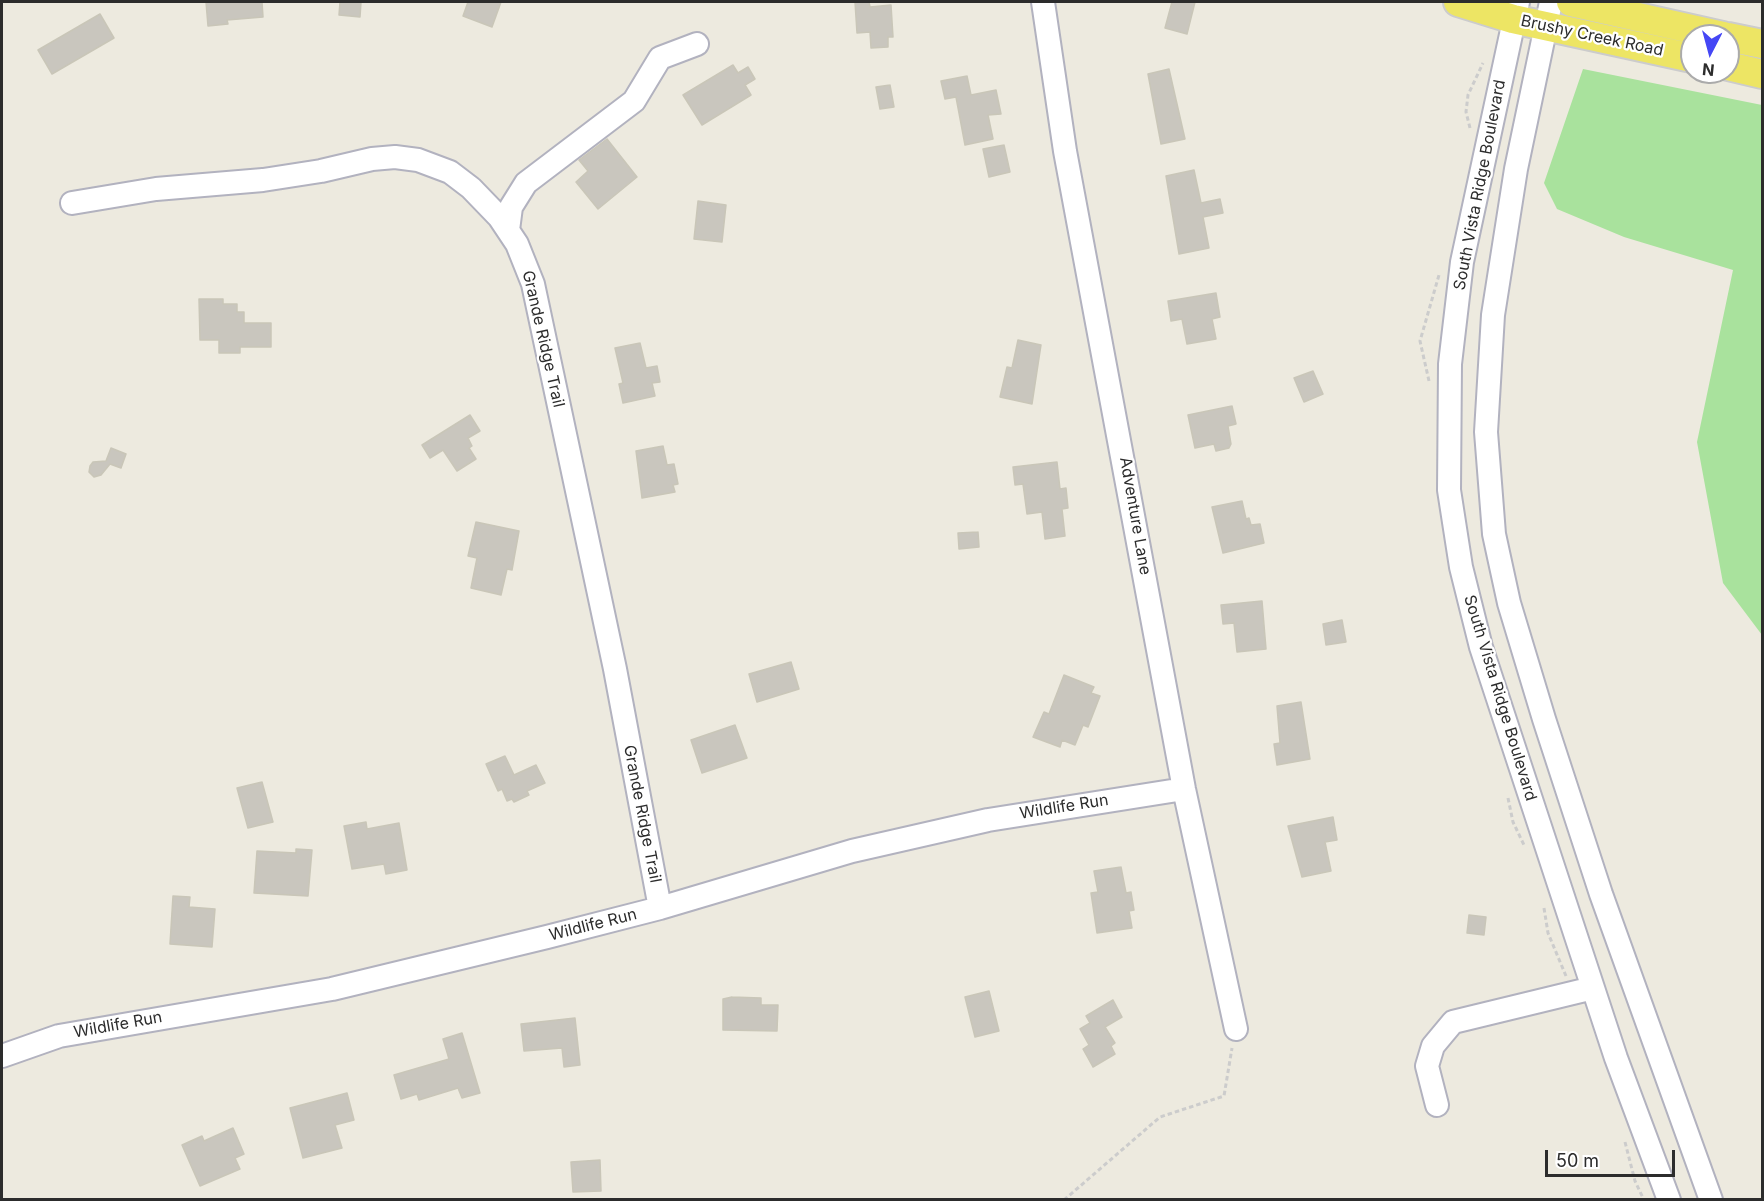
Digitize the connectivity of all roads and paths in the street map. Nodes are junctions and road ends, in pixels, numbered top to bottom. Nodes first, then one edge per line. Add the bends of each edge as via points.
1 (1044, 2) edge
2 (1458, 2) edge
3 (1571, 2) edge
4 (1516, 10) edge
5 (1547, 14) edge
6 (1680, 26) edge
7 (1740, 39) edge
8 (697, 44) dead end
9 (1762, 44) edge
10 (1680, 54) edge
11 (1740, 69) edge
12 (1762, 74) edge
13 (72, 203) dead end
14 (508, 230) junction
15 (1184, 789) junction
16 (660, 908) junction
17 (1593, 988) junction
18 (1236, 1029) joint
19 (2, 1056) edge
20 (1437, 1105) dead end
21 (1064, 1200) edge
22 (1669, 1200) edge
23 (1711, 1200) edge

1 - 15 street, Adventure Lane via 1065,151
2 - 4 main road, Brushy Creek Road
3 - 6 main road, Brushy Creek Road
4 - 5 main road, Brushy Creek Road
4 - 17 street, South Vista Ridge Boulevard via 1462,262 1450,364 1449,490 1461,567 1481,647
5 - 10 main road, Brushy Creek Road
5 - 23 street, South Vista Ridge Boulevard via 1516,169 1493,315 1486,432 1494,534 1509,603 1601,894
7 - 9 main road
8 - 14 street via 660,58 634,101 526,183 511,207
11 - 12 main road
13 - 14 street, Grande Ridge Trail via 156,189 263,180 395,157 418,160 450,172 482,198
14 - 16 street, Grande Ridge Trail via 533,284 615,669
15 - 16 street, Wildlife Run via 988,820 852,850
15 - 18 street, Adventure Lane
16 - 19 street, Wildlife Run via 332,989 59,1036
17 - 20 street via 1453,1022 1433,1046 1428,1066
17 - 22 street, South Vista Ridge Boulevard
18 - 21 path via 1224,1096 1160,1117

